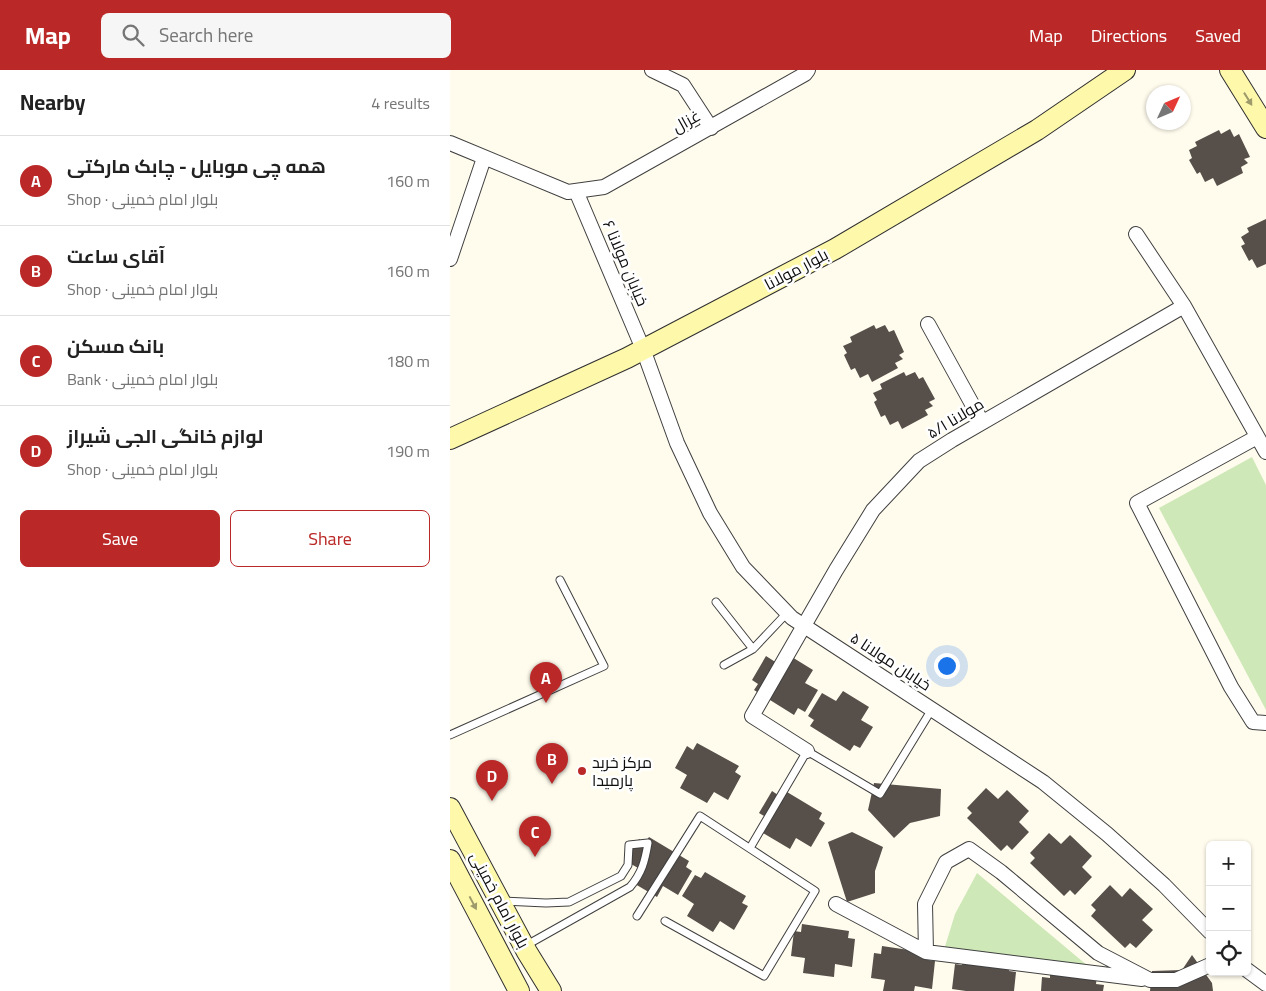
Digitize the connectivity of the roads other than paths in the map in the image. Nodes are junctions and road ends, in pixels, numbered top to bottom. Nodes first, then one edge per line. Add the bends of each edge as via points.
1 (652, 70) edge
2 (808, 70) edge
3 (1125, 70) edge
4 (1230, 70) edge
5 (710, 128) junction
6 (1266, 128) edge
7 (450, 143) edge
8 (484, 158) junction
9 (576, 191) junction
10 (1136, 234) dead end
11 (450, 259) edge
12 (1184, 306) junction
13 (928, 324) dead end
14 (643, 349) junction
15 (982, 422) junction
16 (1257, 437) junction
17 (450, 439) edge
18 (1266, 452) edge
19 (560, 580) dead end
20 (716, 602) dead end
21 (787, 613) junction
22 (803, 625) junction
23 (752, 649) junction
24 (724, 665) dead end
25 (932, 709) junction
26 (1266, 724) edge
27 (450, 736) edge
28 (807, 751) junction
29 (450, 808) edge
30 (750, 848) junction
31 (450, 860) edge
32 (500, 901) junction
33 (836, 904) dead end
34 (637, 916) dead end
35 (665, 921) dead end
36 (1209, 931) edge
37 (524, 946) junction
38 (926, 952) junction
39 (1206, 967) edge
40 (1251, 973) edge
41 (1150, 980) junction
42 (1266, 984) edge
43 (518, 991) edge
44 (551, 991) edge

1 - 5 street via 683,85
2 - 5 street, غزال
3 - 14 street, بلوار مولانا via 1037,130 835,249
4 -> 6 street
5 - 9 street, غزال via 604,187
7 - 8 street
8 - 9 street via 568,192
8 - 11 street
9 - 14 street, خیابان مولانا ۶
10 - 12 street
12 - 15 street, مولانا ۵/۱
12 - 16 street
13 - 15 street
14 - 17 street, بلوار مولانا
14 - 21 street, خیابان مولانا ۵ via 677,443 710,513 743,567
15 - 22 street, مولانا ۵/۱ via 919,460 872,510
16 - 18 street
16 - 26 street via 1137,503 1231,687 1253,722
19 - 27 lane via 604,666
20 - 23 lane
21 - 22 street, خیابان مولانا ۵
21 - 23 lane
22 - 25 street, خیابان مولانا ۵
22 - 28 street, مولانا ۵/۱ via 752,716
23 - 24 lane
25 - 28 lane via 880,794
25 - 36 street, خیابان مولانا ۵ via 1044,782 1164,885
28 - 30 lane
29 - 32 street, بلوار امام خمینی
30 - 34 lane via 700,816
30 - 35 lane via 815,891 764,976
31 -> 43 street, بلوار امام خمینی
32 - 37 street, بلوار امام خمینی
32 - 37 lane via 569,902 621,876 628,866 629,845 648,844 639,877 630,887
33 - 38 street
37 - 44 street, بلوار امام خمینی
38 - 41 street
38 - 41 street via 925,904 946,862 968,849 1001,872 1098,953
39 - 41 street via 1176,980
40 - 42 street

